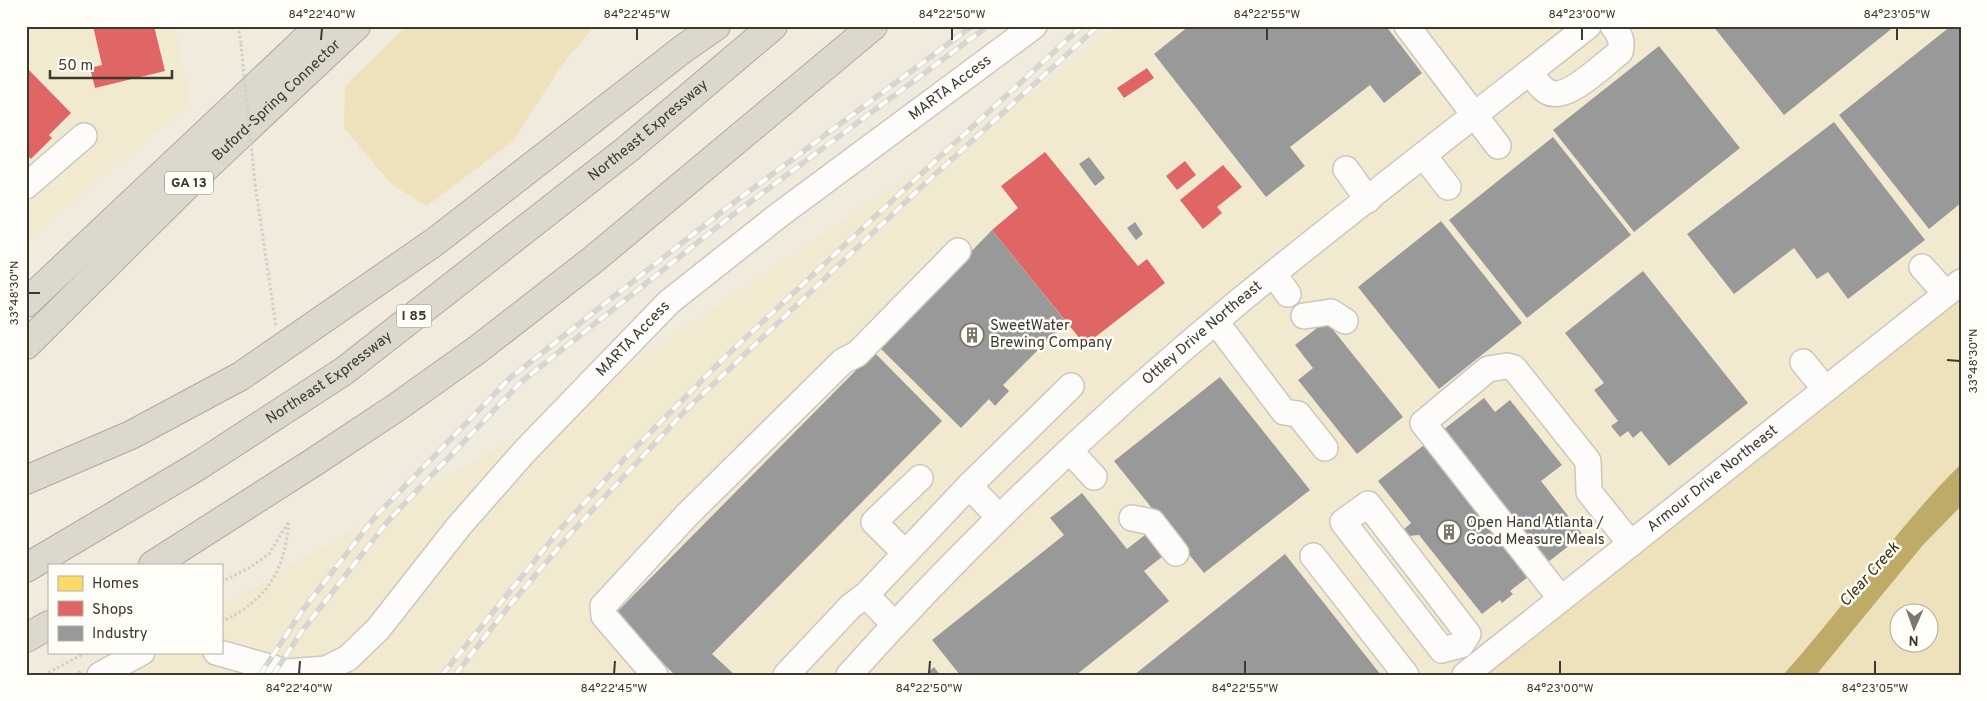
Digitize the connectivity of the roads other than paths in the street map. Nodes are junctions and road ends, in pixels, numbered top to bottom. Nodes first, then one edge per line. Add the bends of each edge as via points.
1 (320, 26) edge
2 (356, 26) edge
3 (716, 26) edge
4 (773, 26) edge
5 (873, 26) edge
6 (1034, 26) edge
7 (1407, 26) edge
8 (1613, 26) edge
9 (1580, 29) edge
10 (1529, 73) junction
11 (1474, 116) junction
12 (84, 136) dead end
13 (1498, 146) dead end
14 (1424, 156) junction
15 (1346, 169) dead end
16 (26, 186) edge
17 (1448, 187) dead end
18 (1368, 200) junction
19 (958, 251) dead end
20 (1922, 267) dead end
21 (1953, 288) edge
22 (26, 303) edge
23 (1304, 316) dead end
24 (1345, 321) dead end
25 (1216, 322) junction
26 (26, 345) edge
27 (1804, 362) dead end
28 (1071, 386) dead end
29 (1825, 389) junction
30 (1325, 448) dead end
31 (1070, 451) junction
32 (920, 478) dead end
33 (1094, 478) dead end
34 (26, 480) edge
35 (969, 486) junction
36 (999, 517) junction
37 (1132, 518) dead end
38 (1631, 544) junction
39 (906, 553) junction
40 (1176, 553) dead end
41 (1313, 556) dead end
42 (155, 564) edge
43 (26, 568) edge
44 (866, 595) junction
45 (1561, 599) junction
46 (895, 625) junction
47 (48, 627) edge
48 (26, 638) edge
49 (1461, 646) junction
50 (139, 654) edge
51 (222, 654) edge
52 (1472, 669) edge
53 (111, 672) edge
54 (655, 675) edge
55 (786, 675) edge
56 (849, 675) edge
57 (1406, 675) edge

1 - 22 highway, Buford-Spring Connector / GA 13
2 - 26 highway, Buford-Spring Connector / GA 13 via 190,182
3 - 34 highway via 436,242 241,376 131,435
4 - 43 highway, Northeast Expressway / I 85 via 628,148 344,371 198,466
5 - 42 highway via 594,260 476,350 397,407
6 - 51 street, MARTA Access via 779,215 669,302 524,452 458,526 378,629 348,658 326,669 287,672
7 - 11 street
8 - 10 street via 1622,45 1620,52 1574,88 1560,94 1548,92
9 - 10 street, Ottley Drive Northeast
10 - 11 street, Ottley Drive Northeast
11 - 13 street
11 - 14 street, Ottley Drive Northeast
12 - 16 street
14 - 17 street
14 - 18 street, Ottley Drive Northeast
15 - 18 street
18 - 25 street, Ottley Drive Northeast via 1281,284 1230,300
19 - 54 street via 857,354 843,361 700,503 602,606 604,616
20 - 21 street
21 - 29 street, Armour Drive Northeast
23 - 24 street via 1331,312
25 - 30 street via 1284,412 1298,414
25 - 31 street, Ottley Drive Northeast
27 - 29 street
28 - 35 street
29 - 38 street, Armour Drive Northeast via 1787,407 1663,505
31 - 33 street
31 - 36 street, Ottley Drive Northeast
32 - 39 street via 874,522
35 - 36 street
35 - 39 street
36 - 46 street, Ottley Drive Northeast
37 - 40 street via 1152,522
38 - 45 street, Armour Drive Northeast
38 - 45 street via 1589,492 1588,461 1514,368 1488,369 1423,423
39 - 44 street
41 - 57 street
44 - 46 street
44 - 55 street via 851,606
45 - 52 street, Armour Drive Northeast
46 - 56 street, Ottley Drive Northeast
47 - 48 highway
49 - 49 street via 1468,634 1368,504 1343,522 1442,650
49 - 52 street
50 - 53 street

